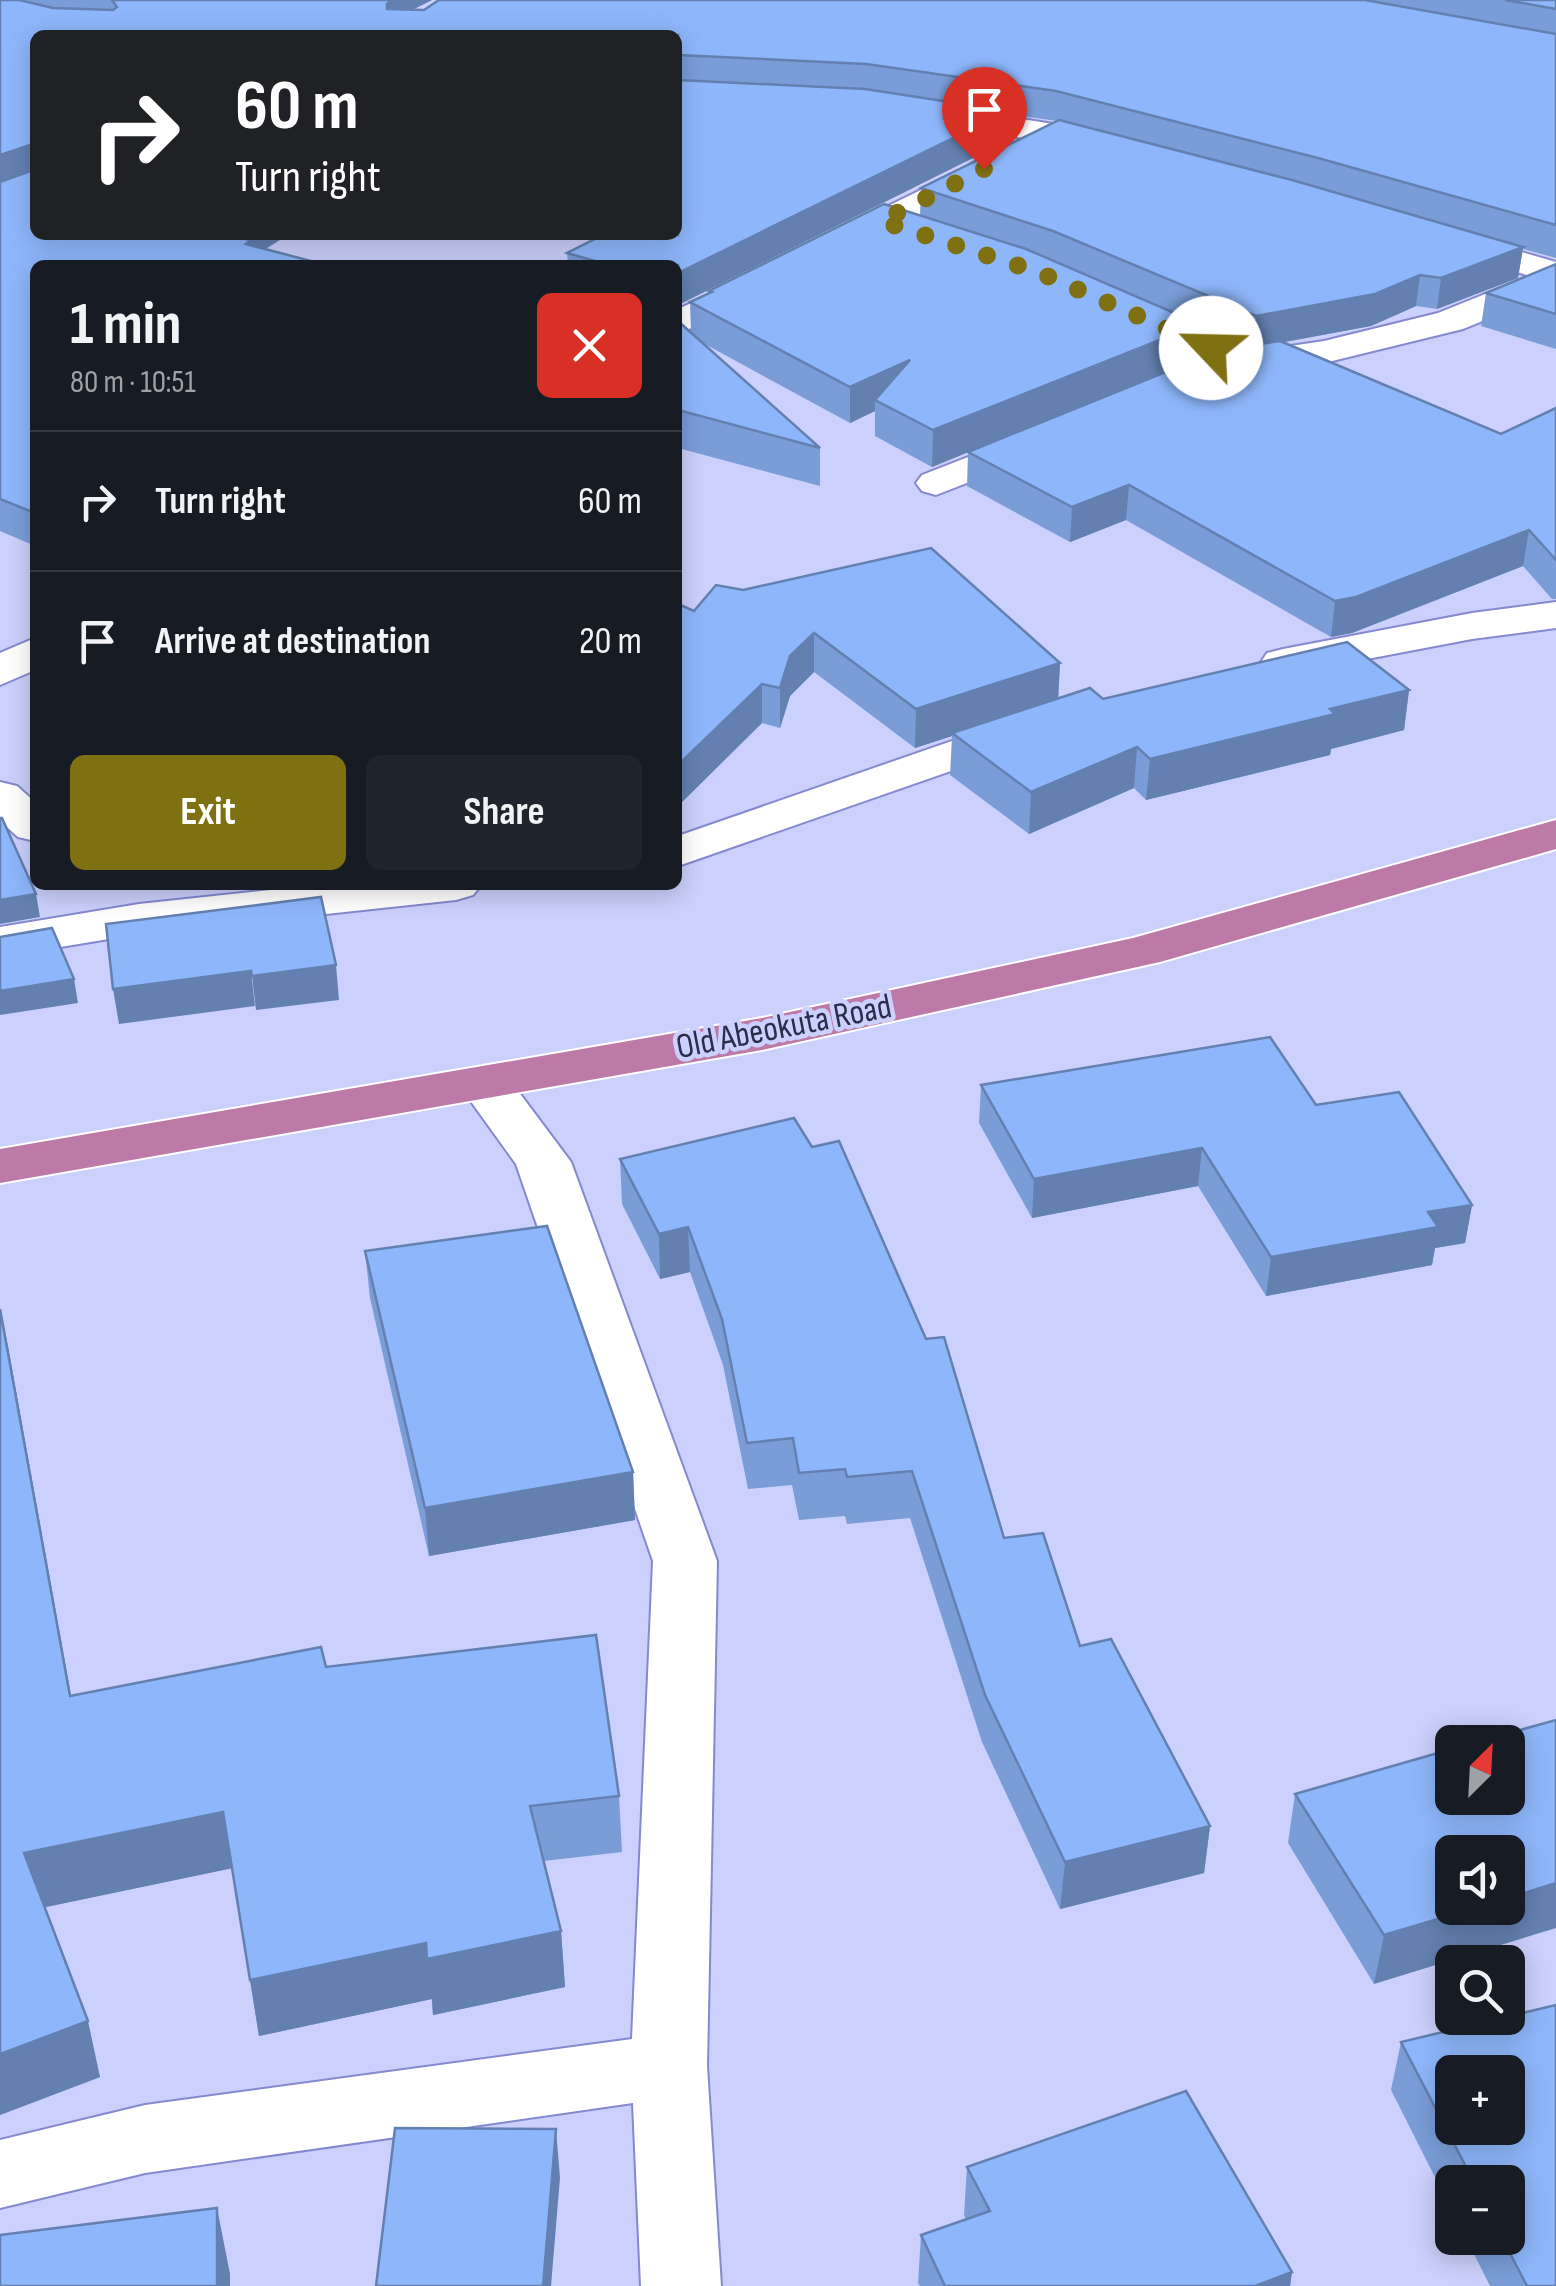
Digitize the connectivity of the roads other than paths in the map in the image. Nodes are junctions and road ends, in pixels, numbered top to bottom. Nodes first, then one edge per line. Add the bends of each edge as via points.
1 (898, 110) edge
2 (1053, 134) junction
3 (1139, 156) edge
4 (881, 221) junction
5 (1415, 232) edge
6 (933, 238) edge
7 (813, 256) edge
8 (779, 274) edge
9 (1556, 276) edge
10 (682, 321) edge
11 (1209, 359) edge
12 (1073, 426) edge
13 (936, 483) dead end
14 (1556, 615) edge
15 (30, 654) edge
16 (1245, 670) edge
17 (0, 672) edge
18 (1068, 717) edge
19 (0, 796) edge
20 (30, 823) edge
21 (1556, 834) edge
22 (682, 851) edge
23 (106, 890) edge
24 (409, 890) edge
25 (138, 919) junction
26 (0, 942) edge
27 (484, 1082) junction
28 (0, 1166) edge
29 (670, 2066) junction
30 (0, 2174) edge
31 (680, 2286) edge

1 - 2 street
2 - 3 street
2 - 4 street
4 - 6 street
4 - 7 street
5 - 9 street
8 - 10 street
9 - 11 street via 1450,322 1324,352 1246,363
12 - 13 street
14 - 16 street
15 - 17 street
18 - 22 street
19 - 20 street
21 - 27 highway, Old Abeokuta Road via 1142,952 762,1034
23 - 25 street
24 - 25 street
25 - 26 street
27 - 28 highway, Old Abeokuta Road
27 - 29 street via 543,1162 685,1561
29 - 30 street via 145,2139
29 - 31 street

